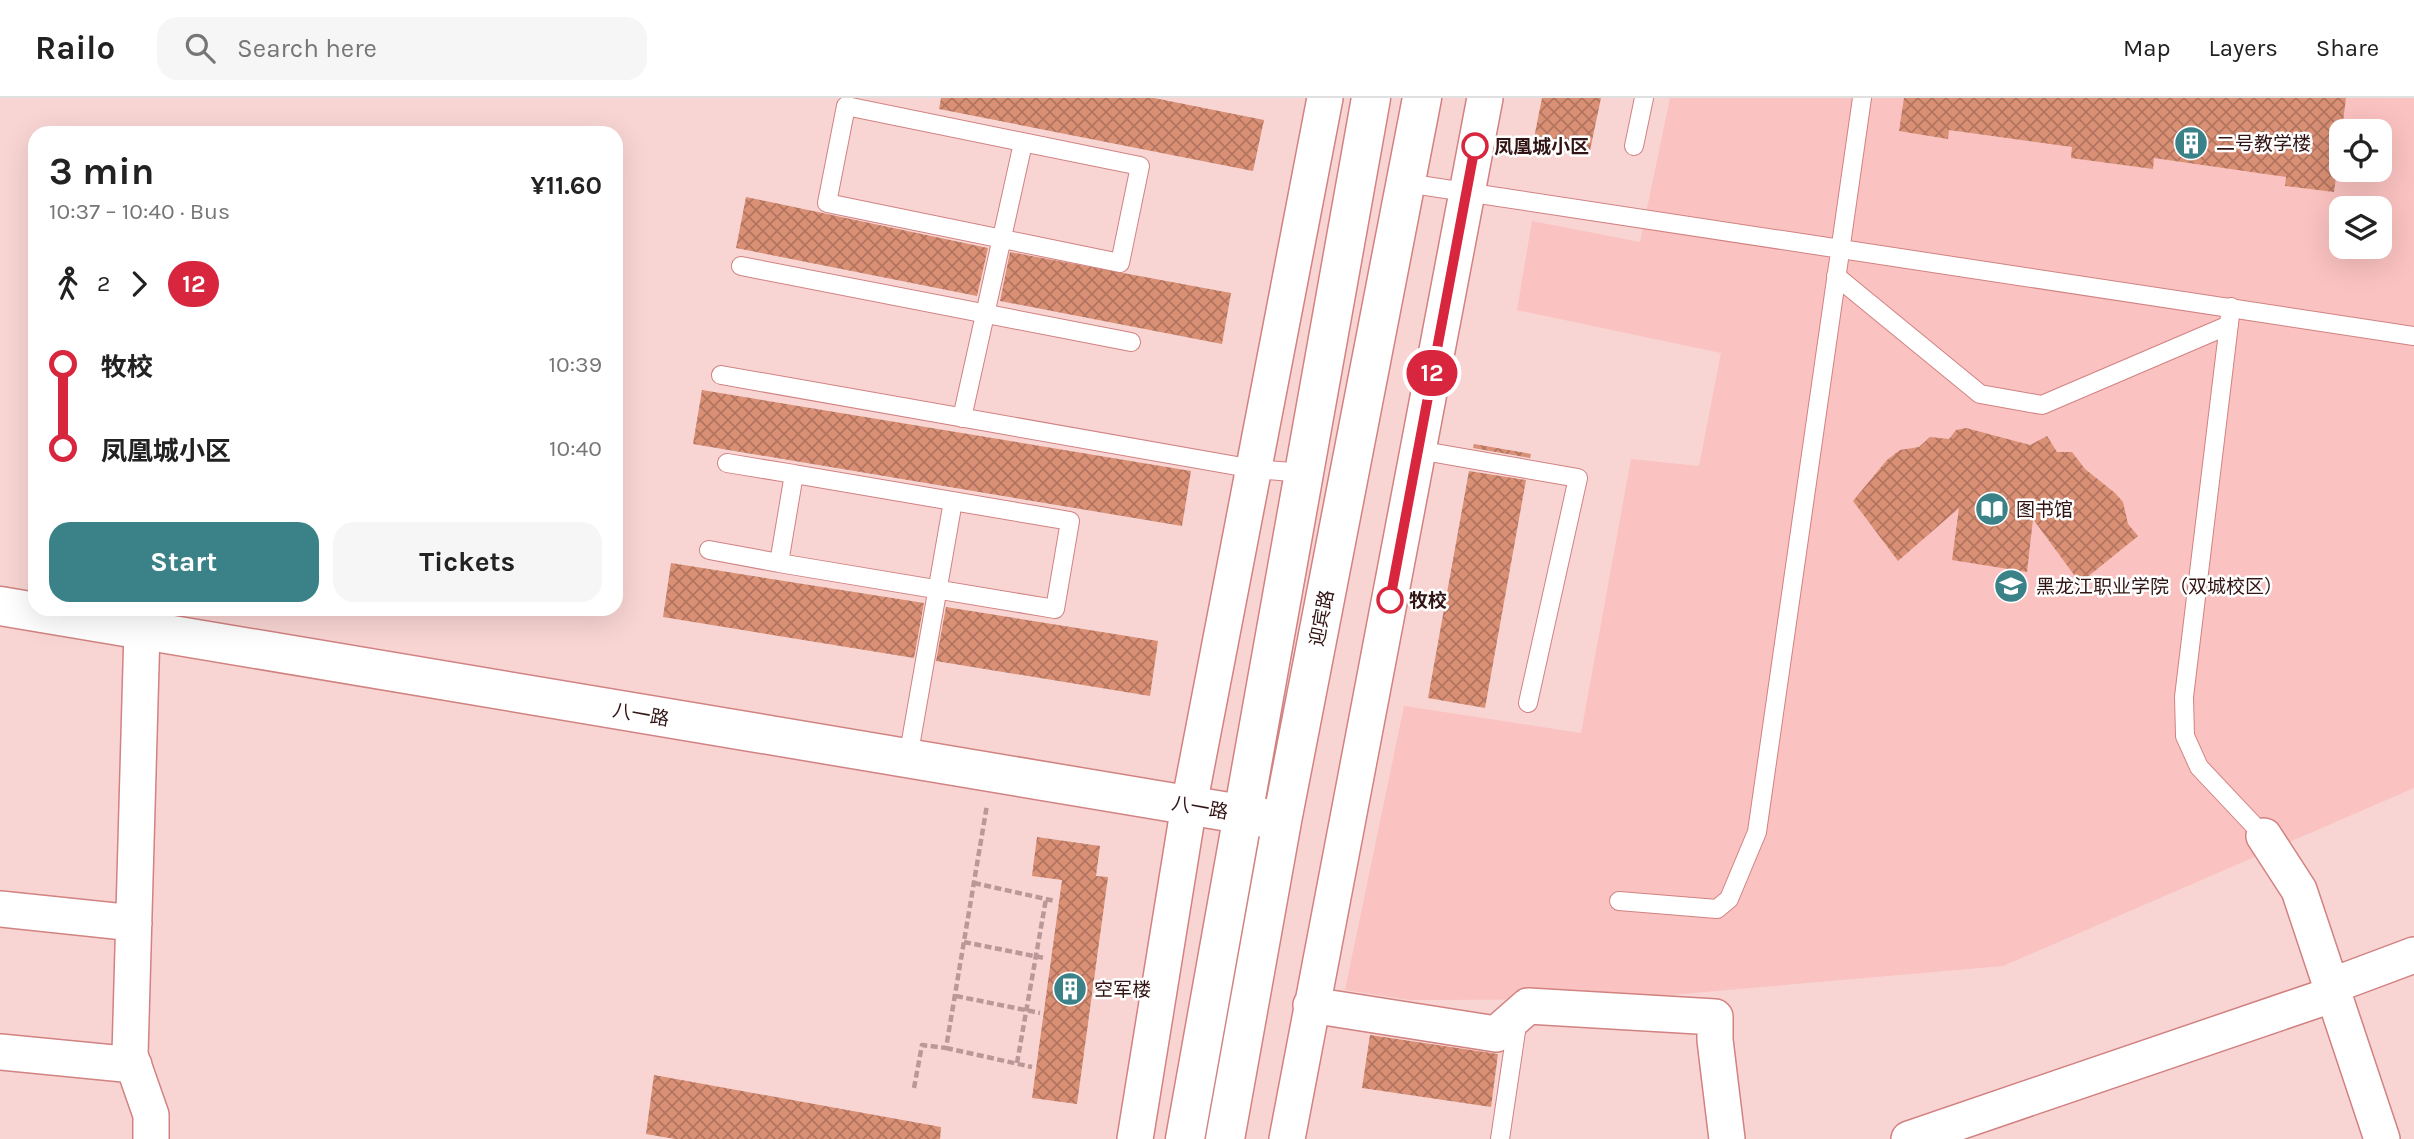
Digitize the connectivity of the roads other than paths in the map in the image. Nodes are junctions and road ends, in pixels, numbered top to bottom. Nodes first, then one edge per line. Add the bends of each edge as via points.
1 (1325, 98) edge
2 (1371, 98) edge
3 (1422, 98) edge
4 (1485, 98) edge
5 (1644, 98) edge
6 (1862, 98) edge
7 (1023, 143) junction
8 (1634, 146) dead end
9 (1406, 183) junction
10 (1465, 194) junction
11 (1002, 239) junction
12 (1839, 247) junction
13 (741, 265) dead end
14 (1836, 276) junction
15 (2231, 307) junction
16 (985, 314) junction
17 (2229, 326) junction
18 (2414, 335) edge
19 (1130, 342) dead end
20 (721, 376) dead end
21 (962, 418) junction
22 (1418, 450) junction
23 (727, 463) dead end
24 (1254, 469) junction
25 (794, 474) junction
26 (1304, 474) junction
27 (953, 501) junction
28 (709, 550) dead end
29 (779, 563) junction
30 (937, 590) junction
31 (0, 606) edge
32 (28, 611) edge
33 (59, 616) edge
34 (142, 630) junction
35 (1528, 703) dead end
36 (908, 758) junction
37 (1189, 805) junction
38 (1263, 818) junction
39 (2264, 836) joint
40 (1619, 901) dead end
41 (0, 909) edge
42 (134, 923) junction
43 (2414, 955) edge
44 (2333, 990) junction
45 (1311, 1005) junction
46 (1518, 1014) junction
47 (0, 1052) edge
48 (134, 1065) junction
49 (151, 1139) edge
50 (1135, 1139) edge
51 (1185, 1139) edge
52 (1225, 1139) edge
53 (1287, 1139) edge
54 (1500, 1139) edge
55 (1727, 1139) edge
56 (1909, 1139) edge
57 (2382, 1139) edge

1 - 24 street
2 - 26 main road, 迎宾路
3 - 9 main road, 迎宾路
4 - 10 street
5 - 8 lane
6 - 12 lane
7 - 11 lane
7 - 11 lane via 1140,166 1121,263
7 - 11 lane via 846,106 827,203
9 - 10 lane
9 - 38 main road, 迎宾路
10 - 12 lane
10 - 22 street
11 - 16 lane
12 - 14 lane
12 - 15 lane
13 - 16 lane
14 - 17 lane via 1980,394 2042,405
14 - 40 lane via 1757,832 1747,863 1729,899 1717,909
15 - 17 lane
15 - 18 lane
16 - 19 lane
16 - 21 lane
17 - 39 lane via 2184,697 2185,736 2199,767
20 - 21 lane
21 - 24 lane
22 - 35 lane via 1578,478
22 - 45 street
23 - 25 lane
24 - 26 lane
24 - 37 street
25 - 27 lane
25 - 29 lane
26 - 38 main road, 迎宾路
27 - 30 lane
27 - 30 lane via 1070,521 1055,609
28 - 29 lane
29 - 30 lane
30 - 36 lane
31 - 32 main road, 八一路
33 - 34 main road, 八一路
34 - 36 main road, 八一路
34 - 42 street
36 - 37 main road, 八一路
37 - 38 main road, 八一路
37 - 50 street
38 - 51 main road, 迎宾路
38 - 52 main road, 迎宾路
39 - 44 street via 2299,890
41 - 42 street
42 - 48 street via 130,1055
43 - 44 street
44 - 56 street
44 - 57 street
45 - 46 street via 1496,1034
45 - 53 street
46 - 54 lane
46 - 55 street via 1528,1006 1715,1017
47 - 48 street
48 - 49 street via 151,1115

